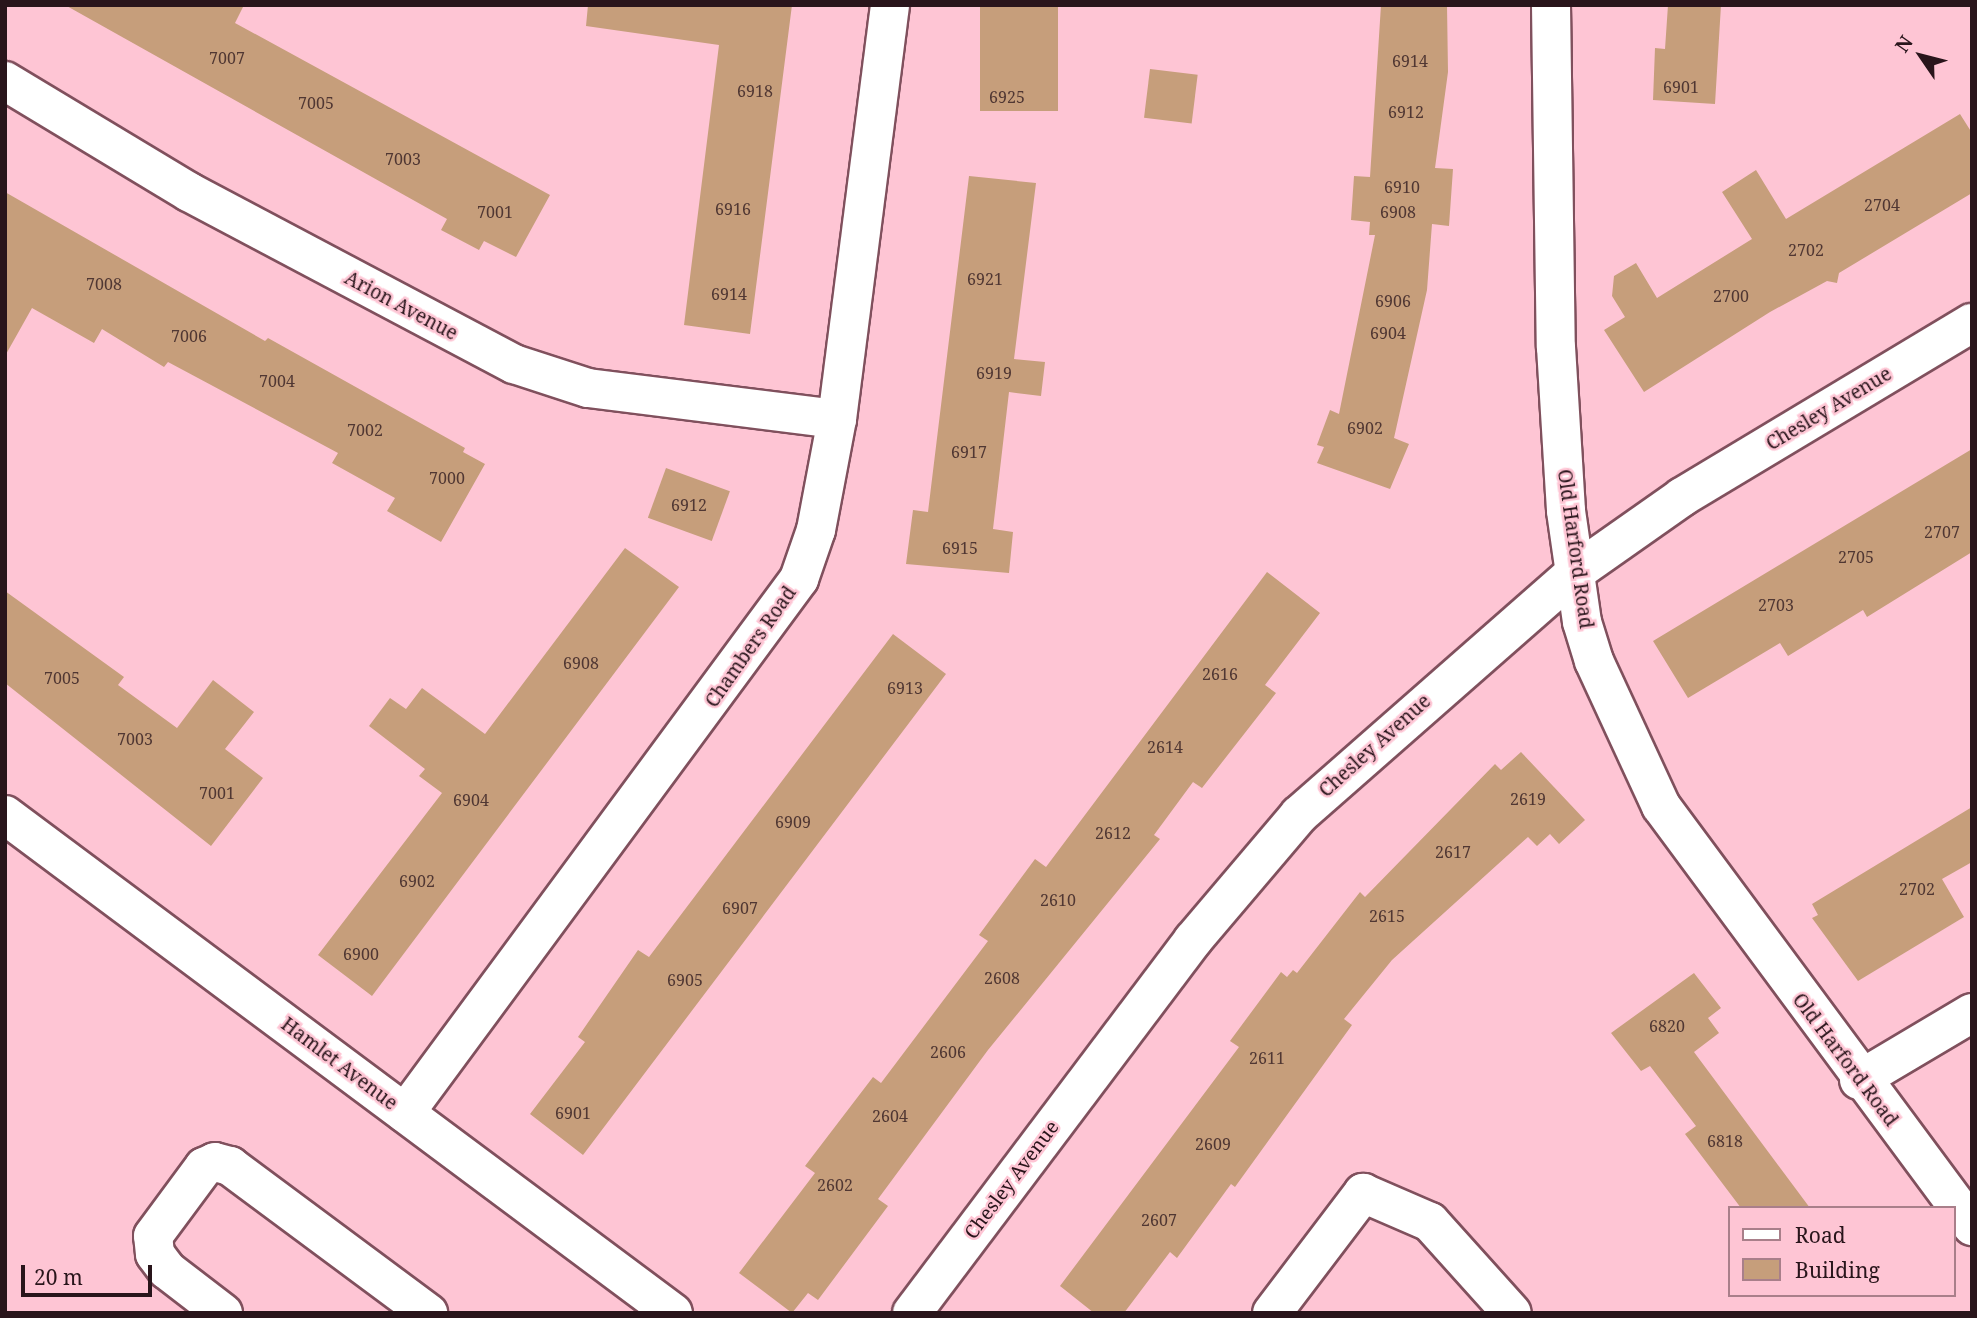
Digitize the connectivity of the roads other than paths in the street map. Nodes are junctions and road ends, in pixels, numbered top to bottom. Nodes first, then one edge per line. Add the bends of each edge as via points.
1 (890, 5) edge
2 (1551, 5) edge
3 (5, 81) edge
4 (1972, 323) edge
5 (837, 419) junction
6 (1574, 573) junction
7 (5, 815) edge
8 (1972, 1013) edge
9 (1859, 1080) junction
10 (405, 1113) junction
11 (1972, 1226) edge
12 (223, 1313) edge
13 (428, 1313) edge
14 (673, 1313) edge
15 (912, 1313) edge
16 (1272, 1313) edge
17 (1512, 1313) edge

1 - 5 street, Chambers Road
2 - 6 street, Old Harford Road via 1556,346
3 - 5 street, Arion Avenue via 189,192 514,365 588,388
4 - 6 street, Chesley Avenue via 1682,497
5 - 10 street, Chambers Road via 816,530 799,579 776,617
6 - 9 street, Old Harford Road via 1594,661 1661,806
6 - 15 street, Chesley Avenue via 1368,750 1273,844
7 - 10 street, Hamlet Avenue
8 - 9 street
9 - 11 street, Old Harford Road
10 - 14 street, Hamlet Avenue
12 - 13 street via 167,1270 155,1254 153,1236 204,1167 215,1162 230,1166
16 - 17 street via 1363,1193 1430,1222

